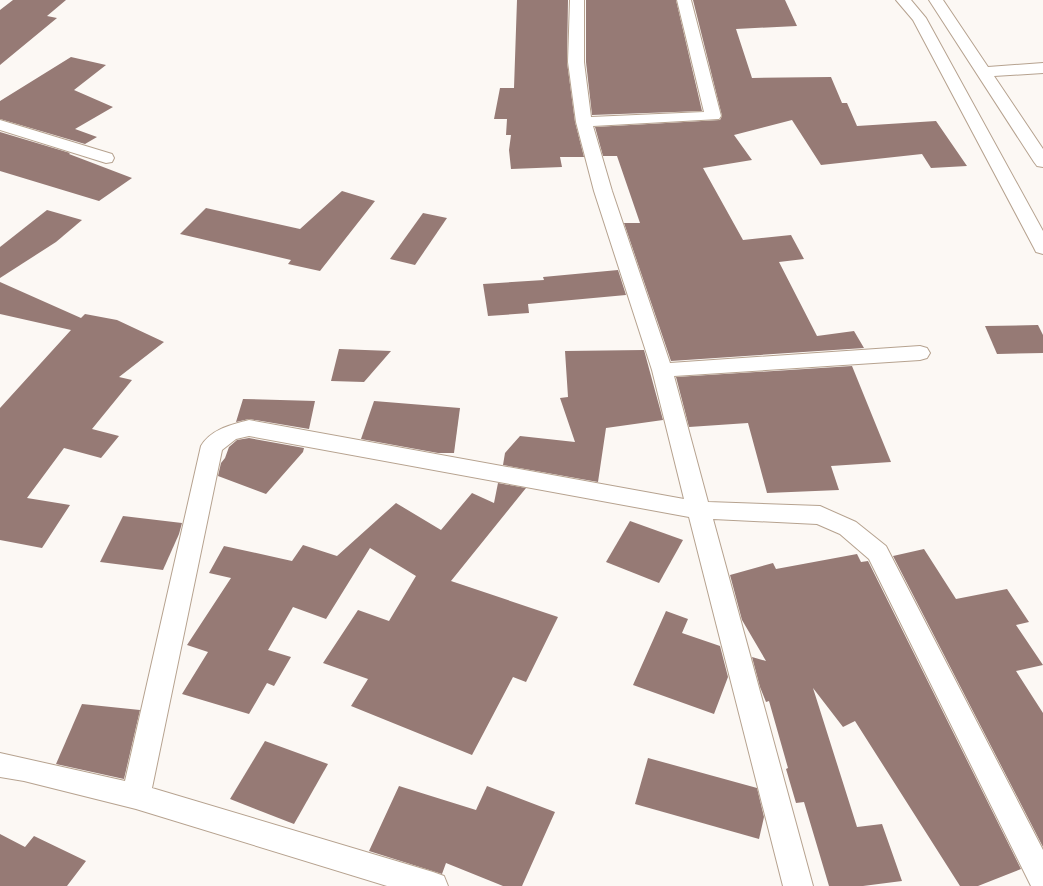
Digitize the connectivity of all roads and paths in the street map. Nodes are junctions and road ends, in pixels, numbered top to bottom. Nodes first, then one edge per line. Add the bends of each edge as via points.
1 (577, 0) edge
2 (684, 0) edge
3 (903, 0) edge
4 (936, 0) edge
5 (1043, 68) edge
6 (984, 72) junction
7 (584, 122) junction
8 (0, 125) edge
9 (106, 158) dead end
10 (1043, 162) edge
11 (1043, 248) edge
12 (920, 353) dead end
13 (662, 370) junction
14 (698, 510) junction
15 (0, 765) edge
16 (136, 796) junction
17 (1043, 880) edge
18 (432, 886) edge
19 (798, 886) edge

1 - 7 street via 576,62
2 - 7 street via 713,116
3 - 11 street via 919,18
4 - 6 street
5 - 6 street
6 - 10 street
7 - 13 street via 603,191
8 - 9 street
12 - 13 street
13 - 14 street
14 - 16 street via 249,428 228,434 212,446
14 - 17 street via 820,515 848,528 878,553
14 - 19 street
15 - 16 street
16 - 18 street

